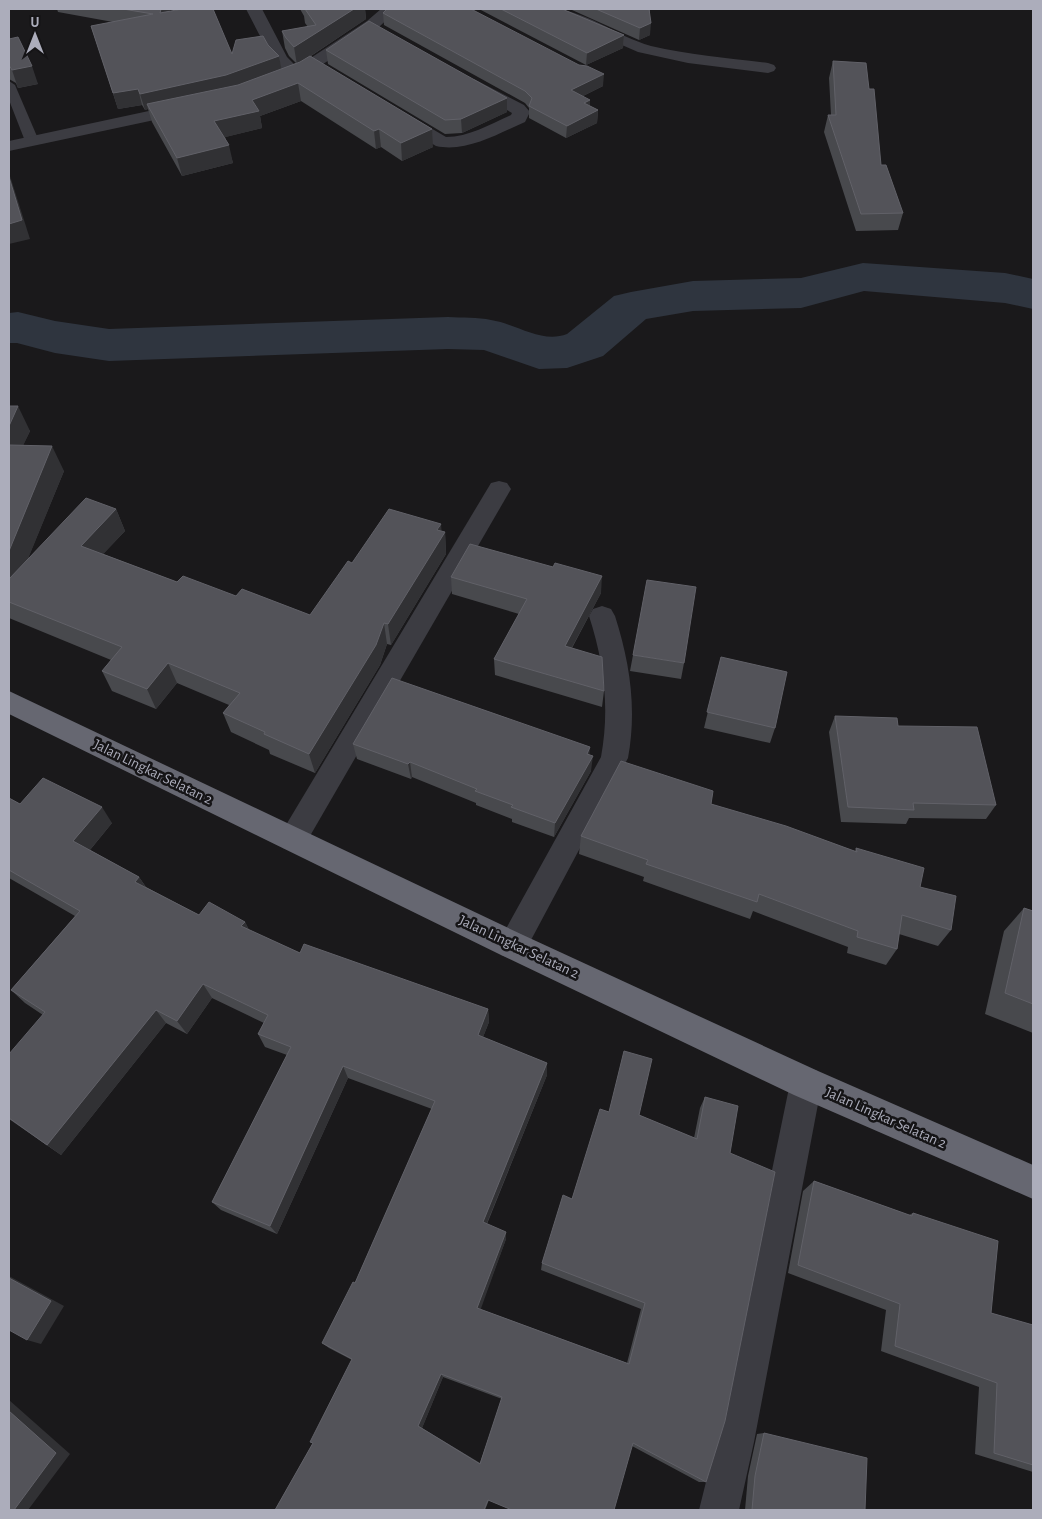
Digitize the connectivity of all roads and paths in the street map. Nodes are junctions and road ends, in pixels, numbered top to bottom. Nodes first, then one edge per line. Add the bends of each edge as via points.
1 (254, 9) edge
2 (390, 9) edge
3 (551, 9) edge
4 (370, 26) junction
5 (388, 36) edge
6 (312, 64) junction
7 (768, 68) dead end
8 (328, 74) edge
9 (296, 75) junction
10 (457, 75) edge
11 (270, 84) edge
12 (9, 85) edge
13 (206, 103) edge
14 (385, 108) edge
15 (32, 141) junction
16 (9, 146) edge
17 (499, 489) dead end
18 (602, 616) dead end
19 (9, 702) edge
20 (293, 840) junction
21 (512, 944) junction
22 (806, 1083) junction
23 (1033, 1182) edge
24 (719, 1510) edge

1 - 9 street via 280,60
2 - 4 street
3 - 7 street via 644,49
4 - 5 street
4 - 6 street
6 - 8 street
6 - 9 street
9 - 11 street
10 - 14 street via 518,109 521,112 519,118 465,140 442,142
12 - 15 lane
13 - 15 street
15 - 16 street
17 - 20 street
18 - 21 street via 610,638 620,723 614,758
19 - 20 highway, Jalan Lingkar Selatan 2
20 - 21 highway, Jalan Lingkar Selatan 2
21 - 22 highway, Jalan Lingkar Selatan 2
22 - 23 highway, Jalan Lingkar Selatan 2
22 - 24 street

